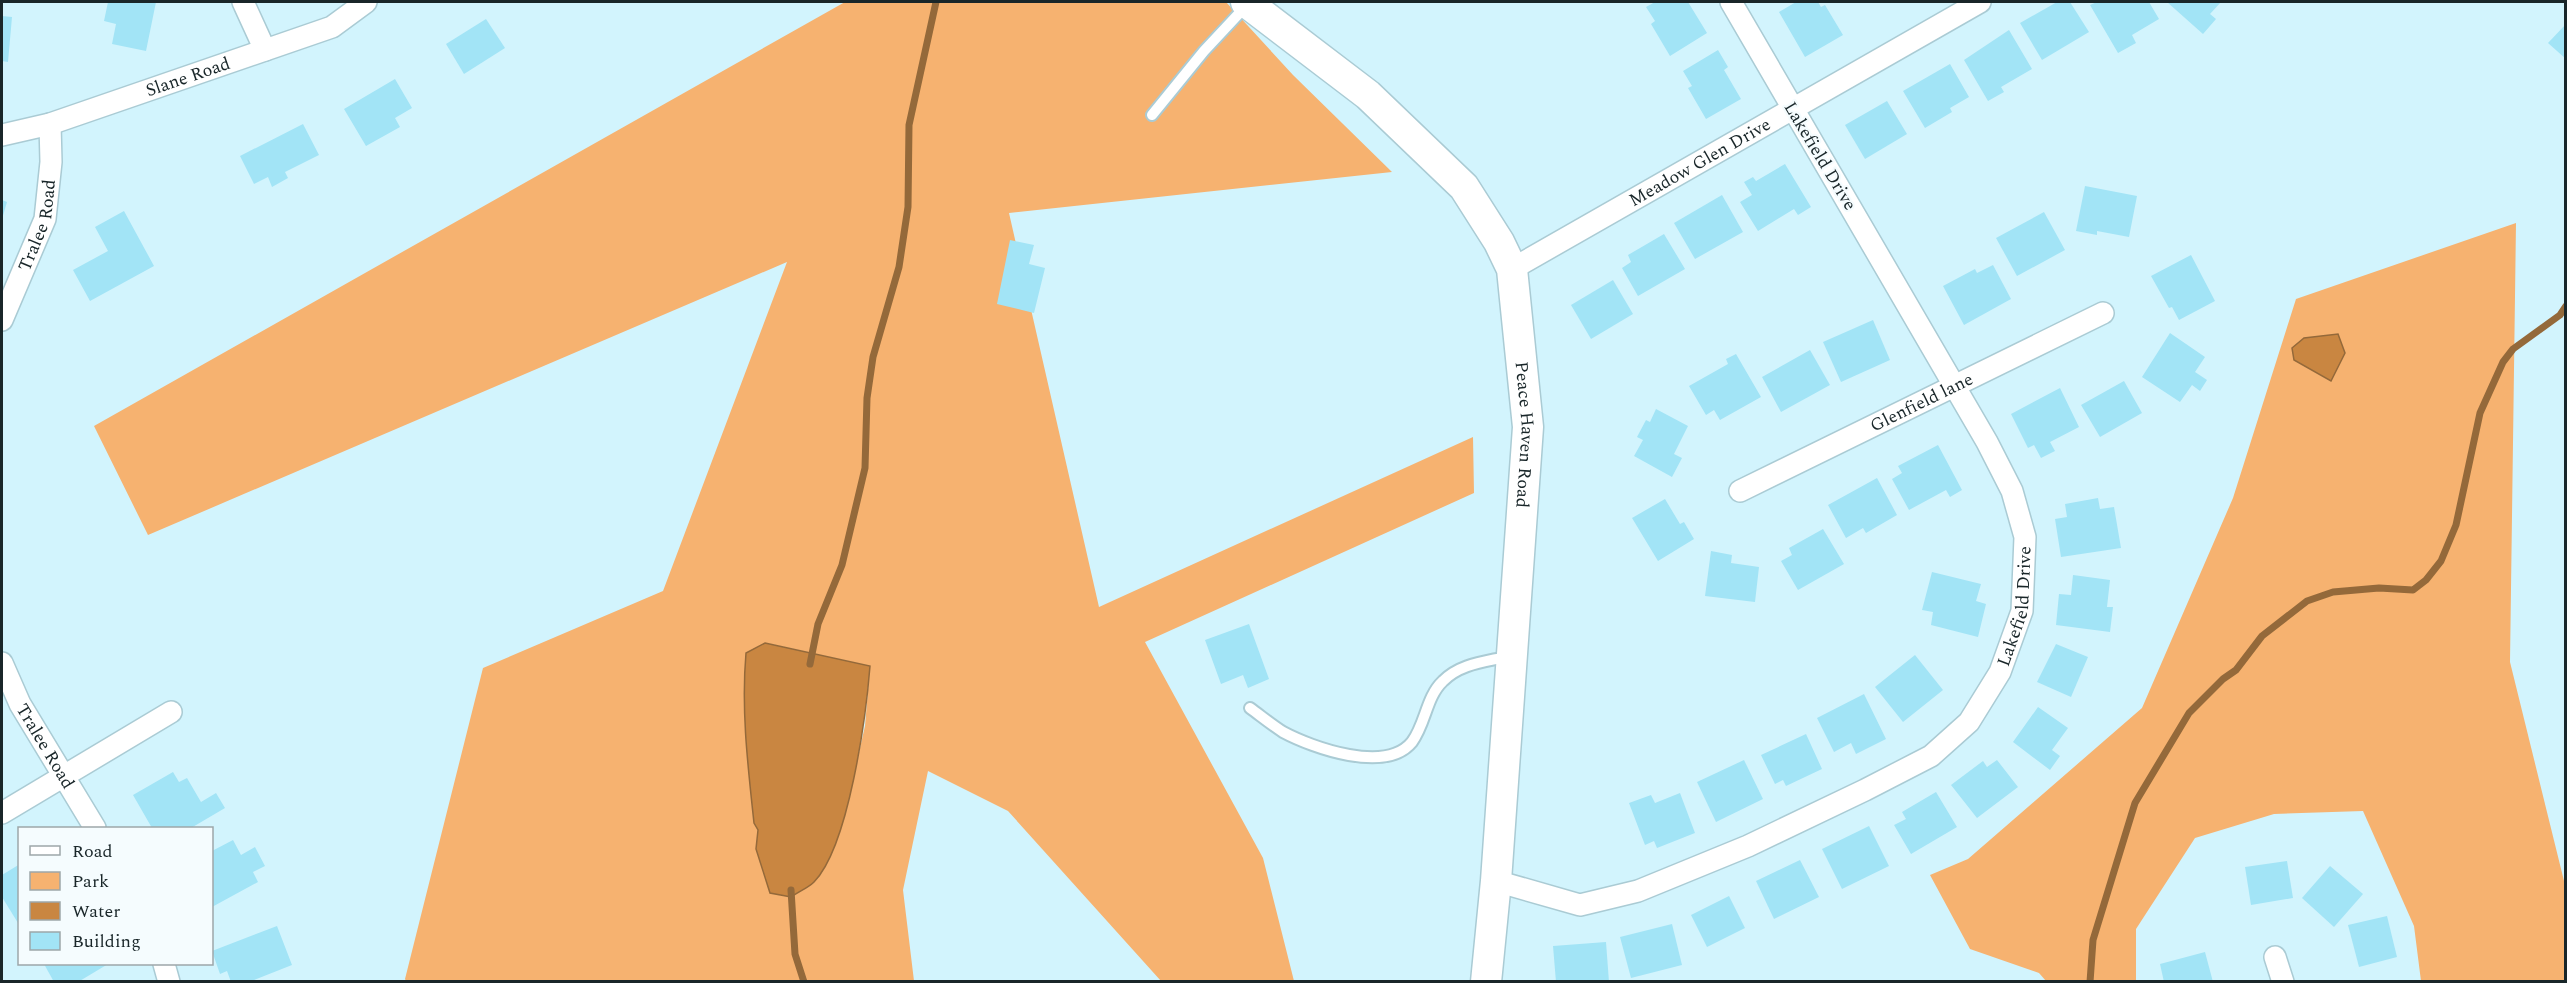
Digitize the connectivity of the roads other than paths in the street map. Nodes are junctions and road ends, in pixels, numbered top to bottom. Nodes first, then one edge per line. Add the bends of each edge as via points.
1 (243, 2) edge
2 (366, 2) edge
3 (1731, 2) edge
4 (1980, 2) edge
5 (1247, 3) edge
6 (265, 50) junction
7 (1792, 109) junction
8 (1152, 115) dead end
9 (50, 124) junction
10 (2, 135) edge
11 (1512, 269) junction
12 (2103, 313) dead end
13 (2, 320) edge
14 (1954, 384) junction
15 (1740, 491) dead end
16 (1512, 656) junction
17 (2, 663) edge
18 (1250, 708) dead end
19 (171, 712) dead end
20 (63, 776) junction
21 (2, 813) edge
22 (94, 827) edge
23 (1496, 881) junction
24 (2275, 957) dead end
25 (165, 965) edge
26 (169, 981) edge
27 (1486, 981) edge
28 (2283, 981) edge

1 - 6 street
2 - 6 street, Slane Road via 332,27
3 - 7 street, Lakefield Drive
4 - 7 street, Meadow Glen Drive
5 - 8 lane
5 - 11 main road, Peace Haven Road via 1368,95 1464,187
6 - 9 street, Slane Road
7 - 11 street, Meadow Glen Drive
7 - 14 street, Lakefield Drive
9 - 10 street, Slane Road
9 - 13 street, Tralee Road via 45,219
11 - 16 main road, Peace Haven Road via 1528,427
12 - 14 street, Glenfield lane
14 - 15 street, Glenfield lane
14 - 23 street, Lakefield Drive via 2012,492 2025,537 2022,611 2000,672 1969,722 1931,756 1865,790 1748,846 1638,891 1580,904
16 - 18 lane via 1473,663 1443,681 1432,695 1422,728 1410,744 1386,757 1357,757 1318,747 1284,732
16 - 23 main road, Peace Haven Road
17 - 20 street, Tralee Road via 20,704
19 - 20 street
20 - 21 street
20 - 22 street, Tralee Road
23 - 27 main road, Peace Haven Road
24 - 28 street
25 - 26 street

